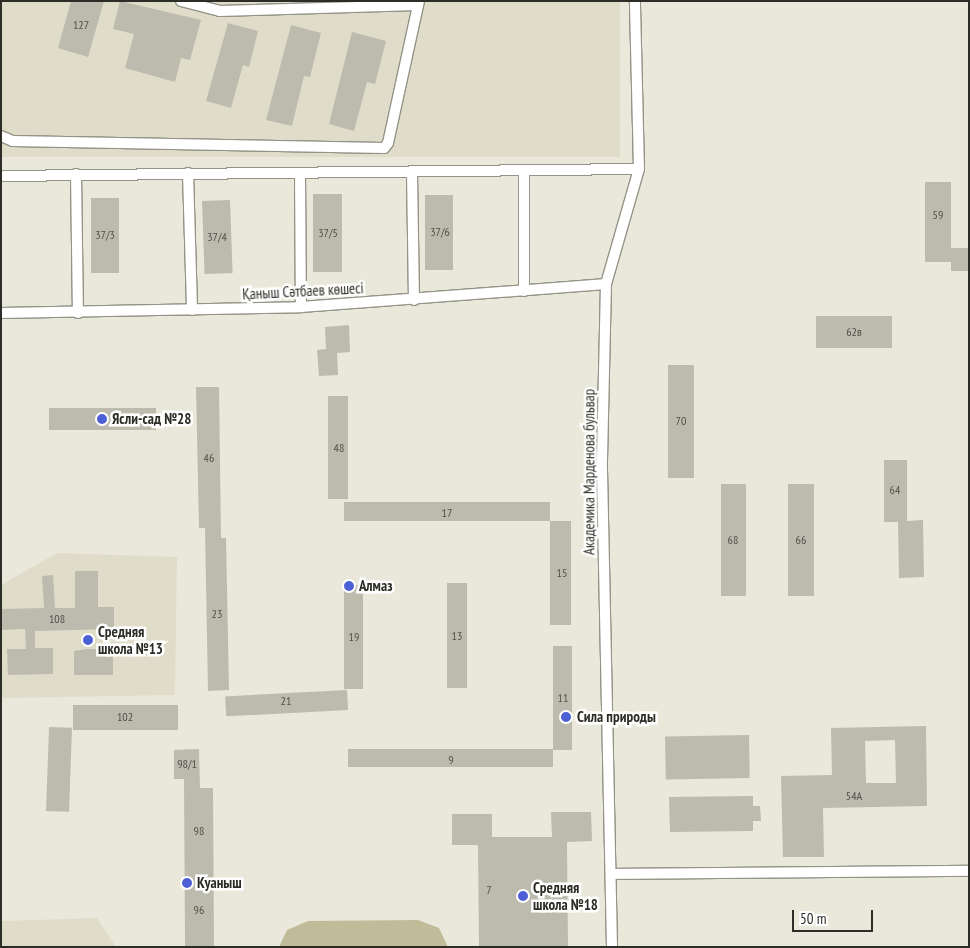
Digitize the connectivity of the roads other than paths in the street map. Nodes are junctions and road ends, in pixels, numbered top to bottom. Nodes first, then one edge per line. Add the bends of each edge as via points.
1 (181, 1) edge
2 (635, 1) edge
3 (418, 3) edge
4 (367, 4) edge
5 (1, 136) edge
6 (639, 168) junction
7 (524, 171) junction
8 (188, 173) junction
9 (412, 173) junction
10 (76, 174) junction
11 (300, 174) junction
12 (1, 176) edge
13 (606, 284) junction
14 (524, 291) junction
15 (414, 300) junction
16 (301, 307) junction
17 (192, 310) junction
18 (1, 313) edge
19 (78, 313) junction
20 (969, 871) edge
21 (611, 874) junction
22 (612, 947) edge

1 - 4 street via 220,11
2 - 6 street, Академика Марденова бульвар
3 - 4 street
3 - 5 street via 388,143 384,148 13,141
6 - 7 street
6 - 13 street, Академика Марденова бульвар
7 - 9 street
7 - 14 street
8 - 10 street
8 - 11 street
8 - 17 street
9 - 11 street
9 - 15 street
10 - 12 street
10 - 19 street
11 - 16 street
13 - 14 street, Қаныш Сәтбаев көшесі
13 - 21 street, Академика Марденова бульвар via 602,460
14 - 15 street, Қаныш Сәтбаев көшесі
15 - 16 street, Қаныш Сәтбаев көшесі
16 - 17 street, Қаныш Сәтбаев көшесі
17 - 19 street, Қаныш Сәтбаев көшесі
18 - 19 street, Қаныш Сәтбаев көшесі
20 - 21 street
21 - 22 street, Академика Марденова бульвар

